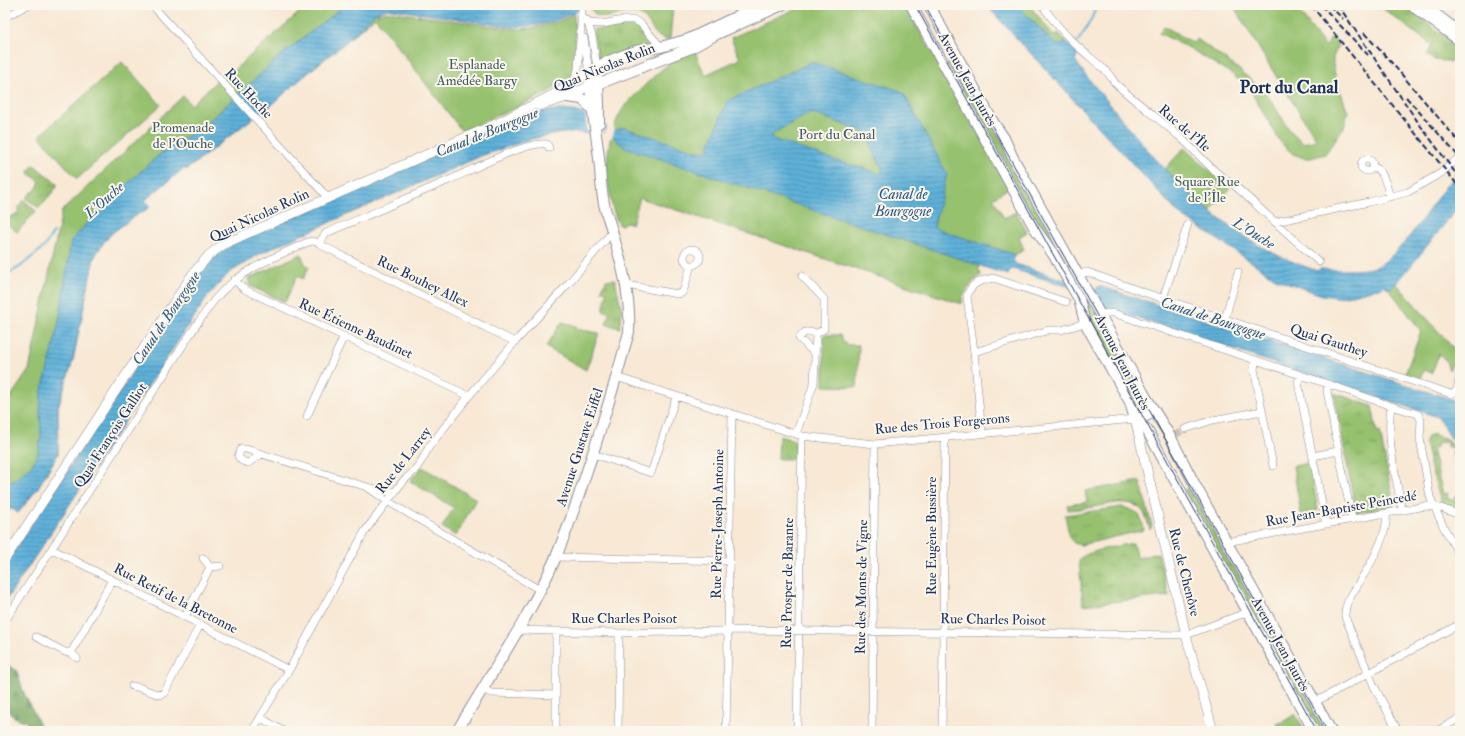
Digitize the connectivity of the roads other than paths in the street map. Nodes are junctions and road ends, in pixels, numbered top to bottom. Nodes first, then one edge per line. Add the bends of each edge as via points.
1 (28, 5) edge
2 (152, 5) edge
3 (761, 5) edge
4 (782, 5) edge
5 (911, 5) edge
6 (929, 5) edge
7 (1042, 5) edge
8 (1411, 5) edge
9 (1424, 5) edge
10 (581, 7) edge
11 (5, 17) edge
12 (585, 24) junction
13 (1460, 33) edge
14 (1460, 41) edge
15 (692, 43) junction
16 (661, 47) junction
17 (593, 77) junction
18 (574, 81) junction
19 (567, 97) junction
20 (540, 106) junction
21 (524, 110) junction
22 (595, 113) junction
23 (549, 148) dead end
24 (1460, 157) edge
25 (1374, 167) dead end
26 (1390, 197) junction
27 (328, 198) junction
28 (1275, 222) junction
29 (1188, 224) dead end
30 (612, 231) junction
31 (319, 243) junction
32 (1319, 262) dead end
33 (691, 265) dead end
34 (1238, 272) dead end
35 (802, 276) dead end
36 (1078, 276) junction
37 (234, 280) junction
38 (626, 285) junction
39 (1163, 298) junction
40 (1066, 302) dead end
41 (1100, 315) junction
42 (1225, 319) junction
43 (1085, 323) junction
44 (816, 334) junction
45 (344, 336) junction
46 (515, 342) junction
47 (974, 352) junction
48 (815, 354) junction
49 (1256, 360) junction
50 (1460, 372) edge
51 (1300, 374) junction
52 (616, 377) junction
53 (1328, 384) junction
54 (1458, 392) edge
55 (469, 396) junction
56 (676, 397) junction
57 (1391, 406) junction
58 (1155, 411) junction
59 (1262, 411) junction
60 (732, 415) junction
61 (307, 416) dead end
62 (1135, 419) junction
63 (1185, 429) tunnel mouth
64 (982, 433) junction
65 (799, 435) junction
66 (945, 437) junction
67 (875, 444) junction
68 (1338, 451) junction
69 (262, 454) dead end
70 (593, 454) junction
71 (1313, 456) junction
72 (1273, 466) dead end
73 (367, 487) junction
74 (395, 492) junction
75 (387, 501) junction
76 (1435, 507) junction
77 (1402, 510) junction
78 (1386, 514) junction
79 (1460, 515) edge
80 (1352, 520) junction
81 (1326, 524) junction
82 (1226, 542) junction
83 (52, 550) junction
84 (1460, 556) edge
85 (556, 557) junction
86 (203, 558) dead end
87 (5, 559) edge
88 (730, 561) junction
89 (220, 566) dead end
90 (210, 567) junction
91 (112, 580) junction
92 (540, 590) junction
93 (1248, 612) junction
94 (185, 617) junction
95 (5, 621) edge
96 (1460, 624) edge
97 (200, 625) junction
98 (518, 630) junction
99 (800, 630) junction
100 (556, 631) junction
101 (874, 631) junction
102 (944, 632) junction
103 (619, 633) junction
104 (731, 633) junction
105 (1186, 635) junction
106 (36, 637) dead end
107 (70, 652) junction
108 (77, 658) dead end
109 (289, 670) junction
110 (1369, 673) junction
111 (132, 686) dead end
112 (483, 689) junction
113 (556, 695) junction
114 (1315, 702) junction
115 (261, 718) junction
116 (1460, 718) edge
117 (252, 731) edge
118 (283, 731) edge
119 (457, 731) edge
120 (556, 731) edge
121 (618, 731) edge
122 (726, 731) edge
123 (797, 731) edge
124 (872, 731) edge
125 (942, 731) edge
126 (1213, 731) edge
127 (1314, 731) edge
128 (1331, 731) edge
129 (1398, 731) edge
130 (1436, 731) edge

1 - 11 street
2 - 27 street, Rue Hoche
3 - 15 main road, Quai Nicolas Rolin
4 - 15 main road, Quai Nicolas Rolin
5 - 43 main road, Avenue Jean Jaurès via 1034,227 1057,260 1079,299
6 - 36 main road, Avenue Jean Jaurès
7 - 28 street, Rue de l'Île via 1059,28 1107,72 1114,82 1169,127 1206,163
8 - 14 main road
9 - 13 main road
10 - 12 street
12 - 16 street, Quai Nicolas Rolin via 634,20 640,22
12 - 17 street
12 - 18 street via 578,73
15 - 16 main road, Quai Nicolas Rolin
15 - 17 main road, Quai Nicolas Rolin via 611,80
16 - 17 main road
17 - 18 street, Quai Nicolas Rolin
17 - 19 street, Quai Nicolas Rolin
17 - 20 street
17 - 22 main road, Avenue Gustave Eiffel
18 - 21 street, Quai Nicolas Rolin via 566,88
19 - 20 street, Quai Nicolas Rolin
19 - 22 main road via 582,99
20 - 21 street, Quai Nicolas Rolin
21 - 27 street, Quai Nicolas Rolin
22 - 30 main road, Avenue Gustave Eiffel via 601,187
23 - 31 street via 543,143 491,160 326,233
24 - 26 street via 1441,173 1408,192
25 - 26 street via 1382,173
26 - 28 street
27 - 87 street, Quai Nicolas Rolin via 224,244 205,259
28 - 32 street, Rue de l'Île
29 - 39 street
30 - 38 main road, Avenue Gustave Eiffel
30 - 46 street, Rue de Larrey
31 - 37 street, Quai François Galliot via 308,242 254,267
31 - 46 street, Rue Bouhey Allex
33 - 38 street via 682,293
34 - 42 street
35 - 44 street via 824,299 824,329
36 - 39 street, Quai Gauthey via 1090,273
36 - 41 main road, Avenue Jean Jaurès
37 - 45 street, Rue Étienne Baudinet via 244,289
37 - 83 street, Quai François Galliot via 216,298 196,326
38 - 52 main road, Avenue Gustave Eiffel via 629,332
39 - 42 street, Quai Gauthey
40 - 47 street via 993,278 982,280 970,287 967,296
41 - 49 street via 1113,313
41 - 58 main road, Avenue Jean Jaurès
42 - 54 street, Quai Gauthey via 1451,394
43 - 47 street via 1061,330 1048,330
43 - 62 main road, Avenue Jean Jaurès via 1130,402
44 - 48 street, Rue Prosper de Barante
44 - 48 street via 805,332 799,338
45 - 55 street, Rue Étienne Baudinet
45 - 61 street
46 - 55 street, Rue de Larrey
47 - 64 street
48 - 65 street, Rue Prosper de Barante via 814,383
49 - 51 street
49 - 59 street via 1254,369
50 - 54 street, Quai Gauthey
51 - 53 street
51 - 71 street via 1298,382
52 - 56 street, Rue des Trois Forgerons
52 - 70 main road, Avenue Gustave Eiffel
53 - 57 street
53 - 68 street via 1327,391
55 - 74 street, Rue de Larrey
56 - 60 street, Rue des Trois Forgerons
56 - 70 street via 651,473
57 - 76 street via 1418,414 1420,417 1421,448 1430,497
57 - 77 street via 1389,438
58 - 62 main road
58 - 82 main road, Avenue Jean Jaurès via 1173,437
59 - 63 street via 1213,420
59 - 72 street
60 - 65 street, Rue des Trois Forgerons
60 - 88 street, Rue Pierre-Joseph Antoine
62 - 64 street, Rue des Trois Forgerons
62 - 93 main road, Avenue Jean Jaurès via 1147,430
62 - 105 street, Rue de Chenôve
64 - 66 street, Rue des Trois Forgerons
65 - 67 street, Rue des Trois Forgerons
65 - 99 street, Rue Prosper de Barante
66 - 67 street, Rue des Trois Forgerons
66 - 102 street, Rue Eugène Bussière
67 - 101 street, Rue des Monts de Vigne
68 - 71 street
68 - 80 street
69 - 73 street
70 - 85 main road, Avenue Gustave Eiffel
71 - 81 street
73 - 74 street
73 - 75 street
74 - 75 street, Rue de Larrey
75 - 92 street
75 - 109 street, Rue de Larrey via 365,531
76 - 77 street, Rue Jean-Baptiste Peincedé
76 - 79 street, Rue Jean-Baptiste Peincedé
76 - 84 street
77 - 78 street, Rue Jean-Baptiste Peincedé
78 - 80 street, Rue Jean-Baptiste Peincedé
78 - 110 street via 1383,538 1348,600 1345,611 1347,623
80 - 81 street, Rue Jean-Baptiste Peincedé
81 - 82 street, Rue Jean-Baptiste Peincedé
82 - 114 main road, Avenue Jean Jaurès
83 - 91 street, Rue Retif de la Bretonne
83 - 95 street, Quai François Galliot
85 - 88 street
85 - 92 main road, Avenue Gustave Eiffel
86 - 90 street
88 - 104 street, Rue Pierre-Joseph Antoine via 728,627
89 - 90 street
90 - 94 street
91 - 94 street, Rue Retif de la Bretonne
91 - 107 street
92 - 98 main road, Avenue Gustave Eiffel
93 - 105 street, Rue Charles Poisot
93 - 127 main road, Avenue Jean Jaurès
94 - 97 street, Rue Retif de la Bretonne
96 - 110 street
97 - 109 street, Rue Retif de la Bretonne
97 - 111 street via 164,693 159,695
98 - 100 street, Rue Charles Poisot
98 - 112 main road, Avenue Gustave Eiffel
99 - 101 street, Rue Charles Poisot
99 - 104 street, Rue Charles Poisot
99 - 123 street, Rue Prosper de Barante
100 - 103 street, Rue Charles Poisot
100 - 113 street
101 - 102 street, Rue Charles Poisot
101 - 124 street, Rue des Monts de Vigne
102 - 105 street, Rue Charles Poisot
102 - 125 street, Rue Eugène Bussière
103 - 104 street, Rue Charles Poisot via 722,630
103 - 121 street
104 - 122 street, Rue Pierre-Joseph Antoine
105 - 126 street, Rue de Chenôve
106 - 107 street via 65,652
107 - 108 street
109 - 115 street, Rue de Larrey
110 - 114 street
110 - 129 street
112 - 113 street via 491,693
112 - 119 main road, Avenue Gustave Eiffel
113 - 120 street
114 - 128 main road, Avenue Jean Jaurès
115 - 117 street, Rue de Larrey
115 - 118 street
116 - 130 street

